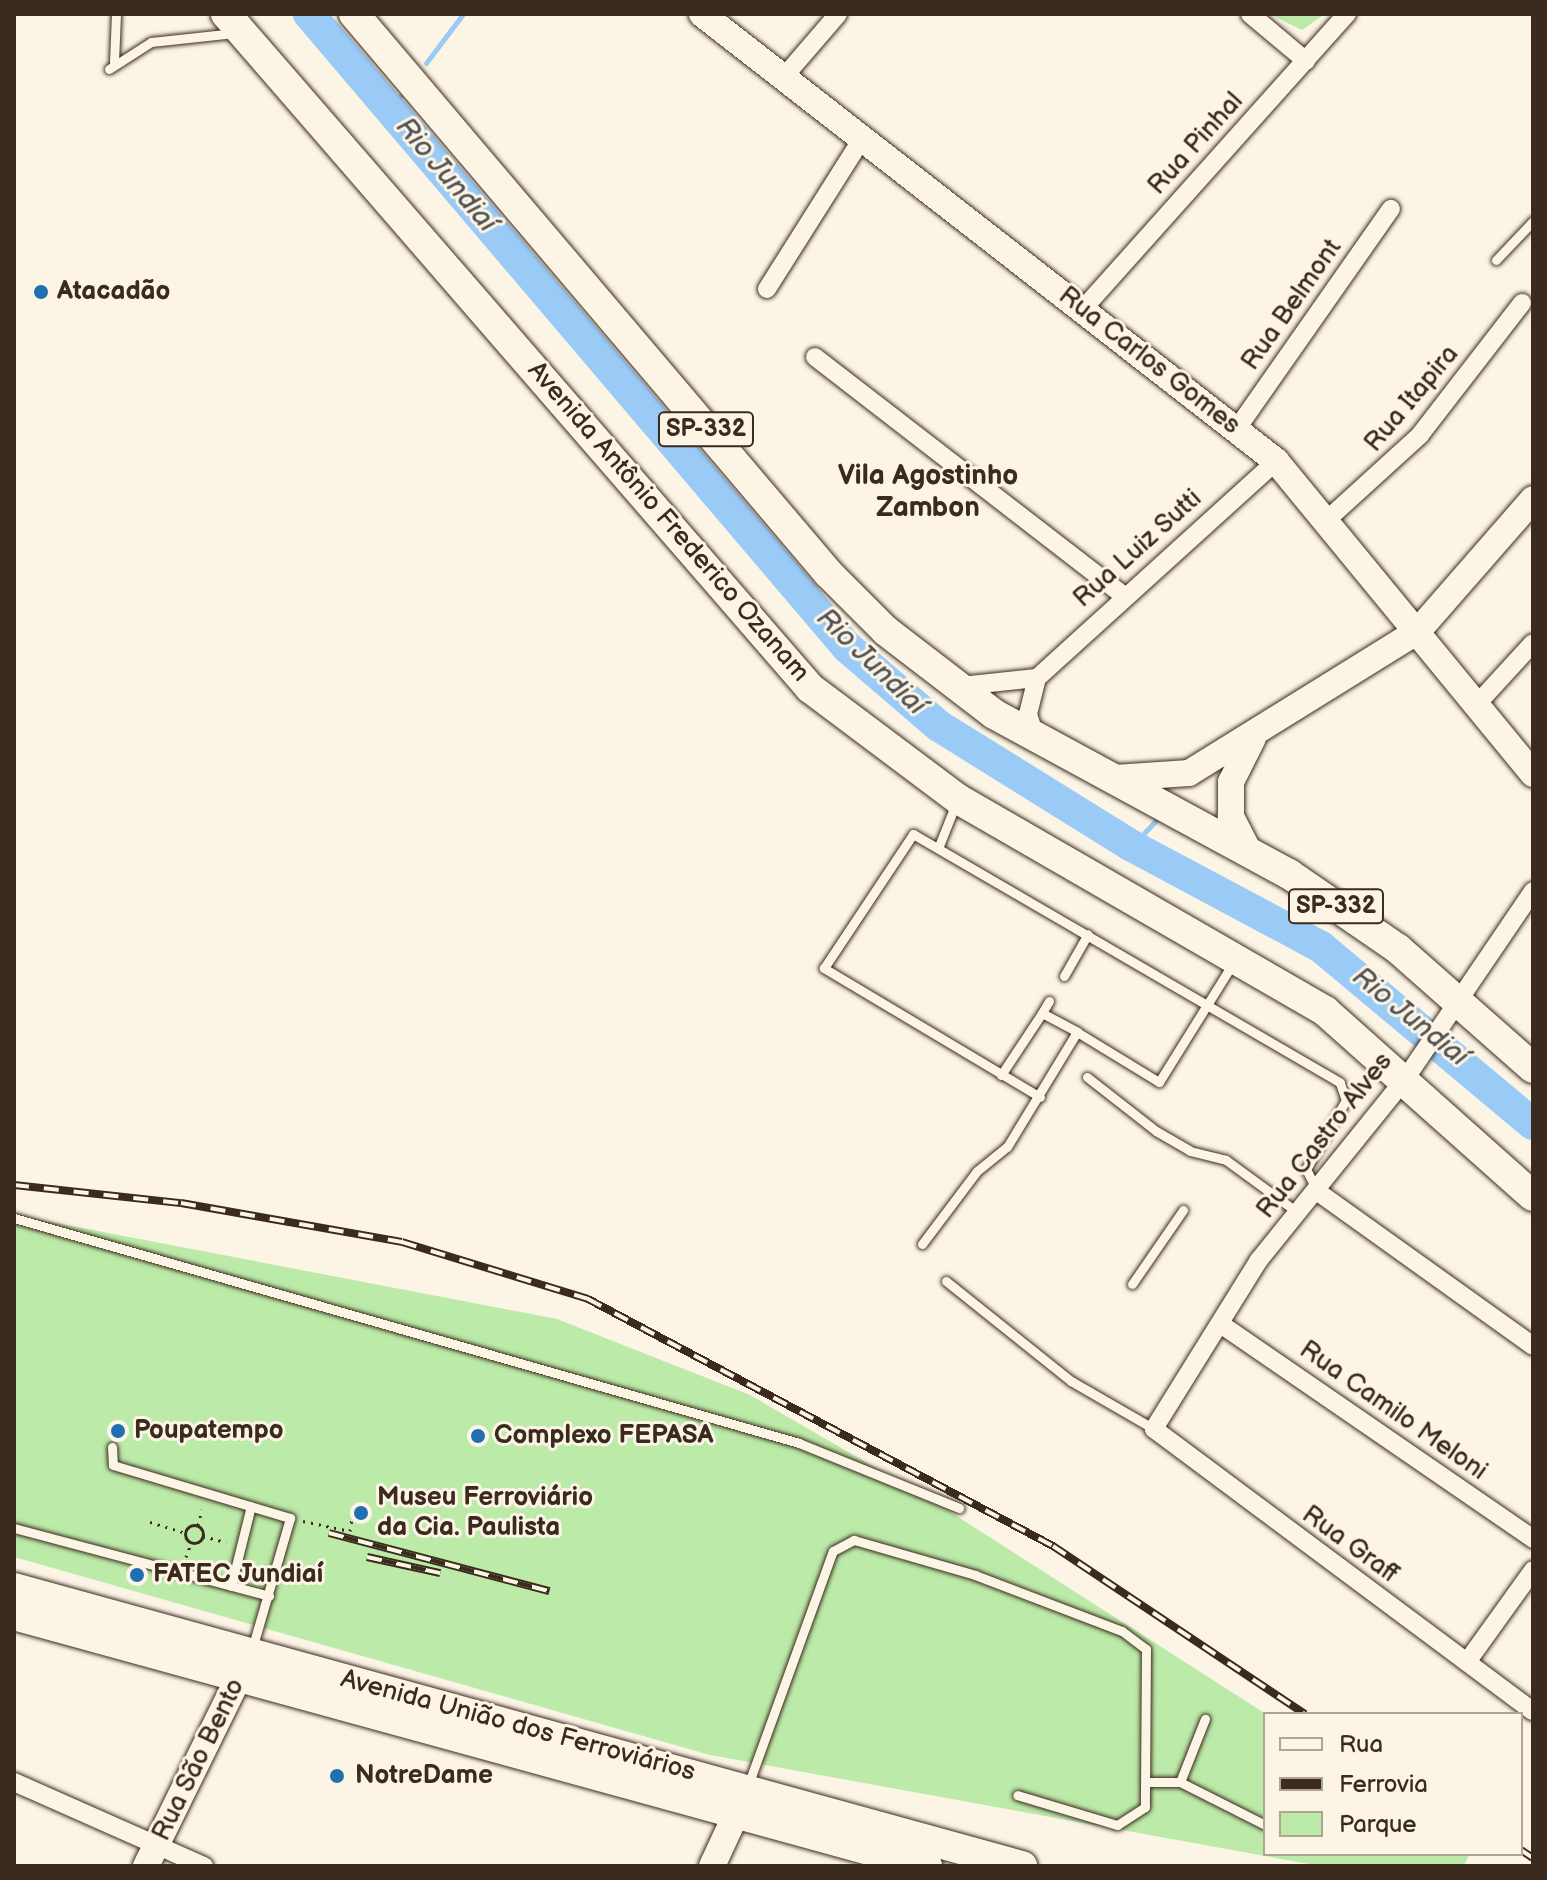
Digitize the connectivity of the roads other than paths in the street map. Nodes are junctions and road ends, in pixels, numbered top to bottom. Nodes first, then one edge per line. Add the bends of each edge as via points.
1 (116, 14) edge
2 (354, 14) edge
3 (838, 14) edge
4 (1250, 14) edge
5 (1347, 14) edge
6 (715, 18) edge
7 (234, 22) edge
8 (1306, 61) junction
9 (783, 78) junction
10 (862, 139) junction
11 (1391, 209) dead end
12 (1533, 221) edge
13 (1496, 260) dead end
14 (767, 289) dead end
15 (1522, 303) dead end
16 (1083, 309) junction
17 (815, 357) dead end
18 (1236, 430) junction
19 (1276, 461) junction
20 (1533, 499) edge
21 (1330, 517) junction
22 (1124, 596) junction
23 (1418, 631) junction
24 (1533, 643) edge
25 (1037, 678) junction
26 (952, 685) junction
27 (1478, 703) junction
28 (1035, 736) junction
29 (1253, 738) junction
30 (1202, 765) junction
31 (1533, 774) edge
32 (1115, 778) junction
33 (958, 799) junction
34 (1231, 816) junction
35 (939, 846) junction
36 (1247, 848) junction
37 (1533, 891) edge
38 (1088, 934) junction
39 (1237, 957) junction
40 (1064, 976) dead end
41 (1049, 1001) dead end
42 (1208, 1004) junction
43 (1455, 1006) junction
44 (1042, 1013) junction
45 (1077, 1032) junction
46 (1533, 1068) edge
47 (1410, 1072) junction
48 (1001, 1075) junction
49 (1087, 1077) dead end
50 (1040, 1097) junction
51 (1318, 1192) junction
52 (1533, 1196) edge
53 (1183, 1210) dead end
54 (1301, 1215) junction
55 (14, 1218) edge
56 (922, 1244) dead end
57 (946, 1281) dead end
58 (1132, 1284) dead end
59 (1222, 1325) junction
60 (1533, 1346) edge
61 (1156, 1421) junction
62 (112, 1447) dead end
63 (251, 1506) junction
64 (959, 1508) dead end
65 (14, 1528) edge
66 (1533, 1539) edge
67 (1533, 1570) edge
68 (231, 1586) junction
69 (14, 1588) edge
70 (269, 1596) junction
71 (14, 1615) edge
72 (1467, 1662) junction
73 (245, 1665) junction
74 (1533, 1711) edge
75 (1205, 1719) dead end
76 (14, 1782) edge
77 (1150, 1782) junction
78 (1180, 1782) junction
79 (1017, 1795) dead end
80 (741, 1801) junction
81 (1263, 1824) edge
82 (152, 1855) edge
83 (204, 1866) edge
84 (712, 1866) edge
85 (927, 1866) edge
86 (1022, 1866) edge

1 - 7 lane via 111,66 151,42
2 - 26 main road, SP-332 via 828,573
3 - 9 street
4 - 8 street
5 - 8 street, Rua Pinhal
6 - 9 main road, Rua Carlos Gomes
7 - 33 main road, Avenida Antônio Frederico Ozanam via 296,88 766,641 879,745
8 - 16 street, Rua Pinhal
9 - 10 main road, Rua Carlos Gomes
10 - 14 street
10 - 16 main road, Rua Carlos Gomes
11 - 18 street, Rua Belmont
12 - 13 lane
15 - 21 street, Rua Itapira via 1420,435
16 - 18 main road, Rua Carlos Gomes
17 - 22 street
18 - 19 main road, Rua Carlos Gomes
19 - 21 main road, Rua Carlos Gomes
19 - 22 street, Rua Luiz Sutti
20 - 23 main road
21 - 23 main road, Rua Carlos Gomes
22 - 25 street, Rua Luiz Sutti
23 - 27 main road, Rua Carlos Gomes
23 - 29 main road
24 - 27 street
25 - 26 street via 994,688
25 - 28 street via 1028,714
26 - 28 main road, SP-332
27 - 31 main road, Rua Carlos Gomes
28 - 32 main road, SP-332
29 - 30 main road
29 - 34 main road via 1231,782
30 - 32 main road via 1168,780
30 - 34 main road
32 - 36 main road, SP-332
33 - 35 lane
33 - 39 main road, Avenida Antônio Frederico Ozanam
34 - 36 main road
35 - 38 lane
35 - 48 lane via 919,834 907,838 824,968
36 - 43 main road, SP-332
37 - 43 street, Rua Castro Alves
38 - 40 lane
38 - 42 lane
39 - 42 lane
39 - 47 main road, Avenida Antônio Frederico Ozanam
41 - 44 lane
42 - 45 lane via 1159,1082
42 - 51 lane via 1347,1090 1306,1169
43 - 46 main road, SP-332
43 - 47 street, Rua Castro Alves
44 - 45 lane
44 - 48 lane
45 - 50 lane
47 - 51 street, Rua Castro Alves
47 - 52 main road, Avenida Antônio Frederico Ozanam
48 - 50 lane
49 - 54 lane via 1156,1131 1190,1151 1226,1160
50 - 56 lane
51 - 54 street, Rua Castro Alves
51 - 60 street
53 - 58 lane
54 - 59 street, Rua Castro Alves via 1259,1260
55 - 64 lane via 799,1443
57 - 61 lane via 1071,1381
59 - 61 street, Rua Castro Alves
59 - 66 street, Rua Camilo Meloni
61 - 72 street, Rua Graff
62 - 63 lane via 113,1465
63 - 68 lane
63 - 70 lane via 290,1518
65 - 68 lane
67 - 72 street
68 - 70 lane
69 - 73 main road, Avenida União dos Ferroviários
70 - 73 lane
71 - 73 main road, Avenida União dos Ferroviários
72 - 74 street, Rua Graff
73 - 80 main road, Avenida União dos Ferroviários
73 - 82 main road, Rua São Bento
75 - 78 lane
76 - 82 street
77 - 78 lane
77 - 79 lane via 1145,1807 1117,1825
77 - 80 lane via 1150,1660 1136,1638 975,1575 854,1540 833,1551
78 - 81 lane
80 - 84 main road
80 - 85 main road, Avenida União dos Ferroviários
80 - 86 main road, Avenida União dos Ferroviários
82 - 83 street

